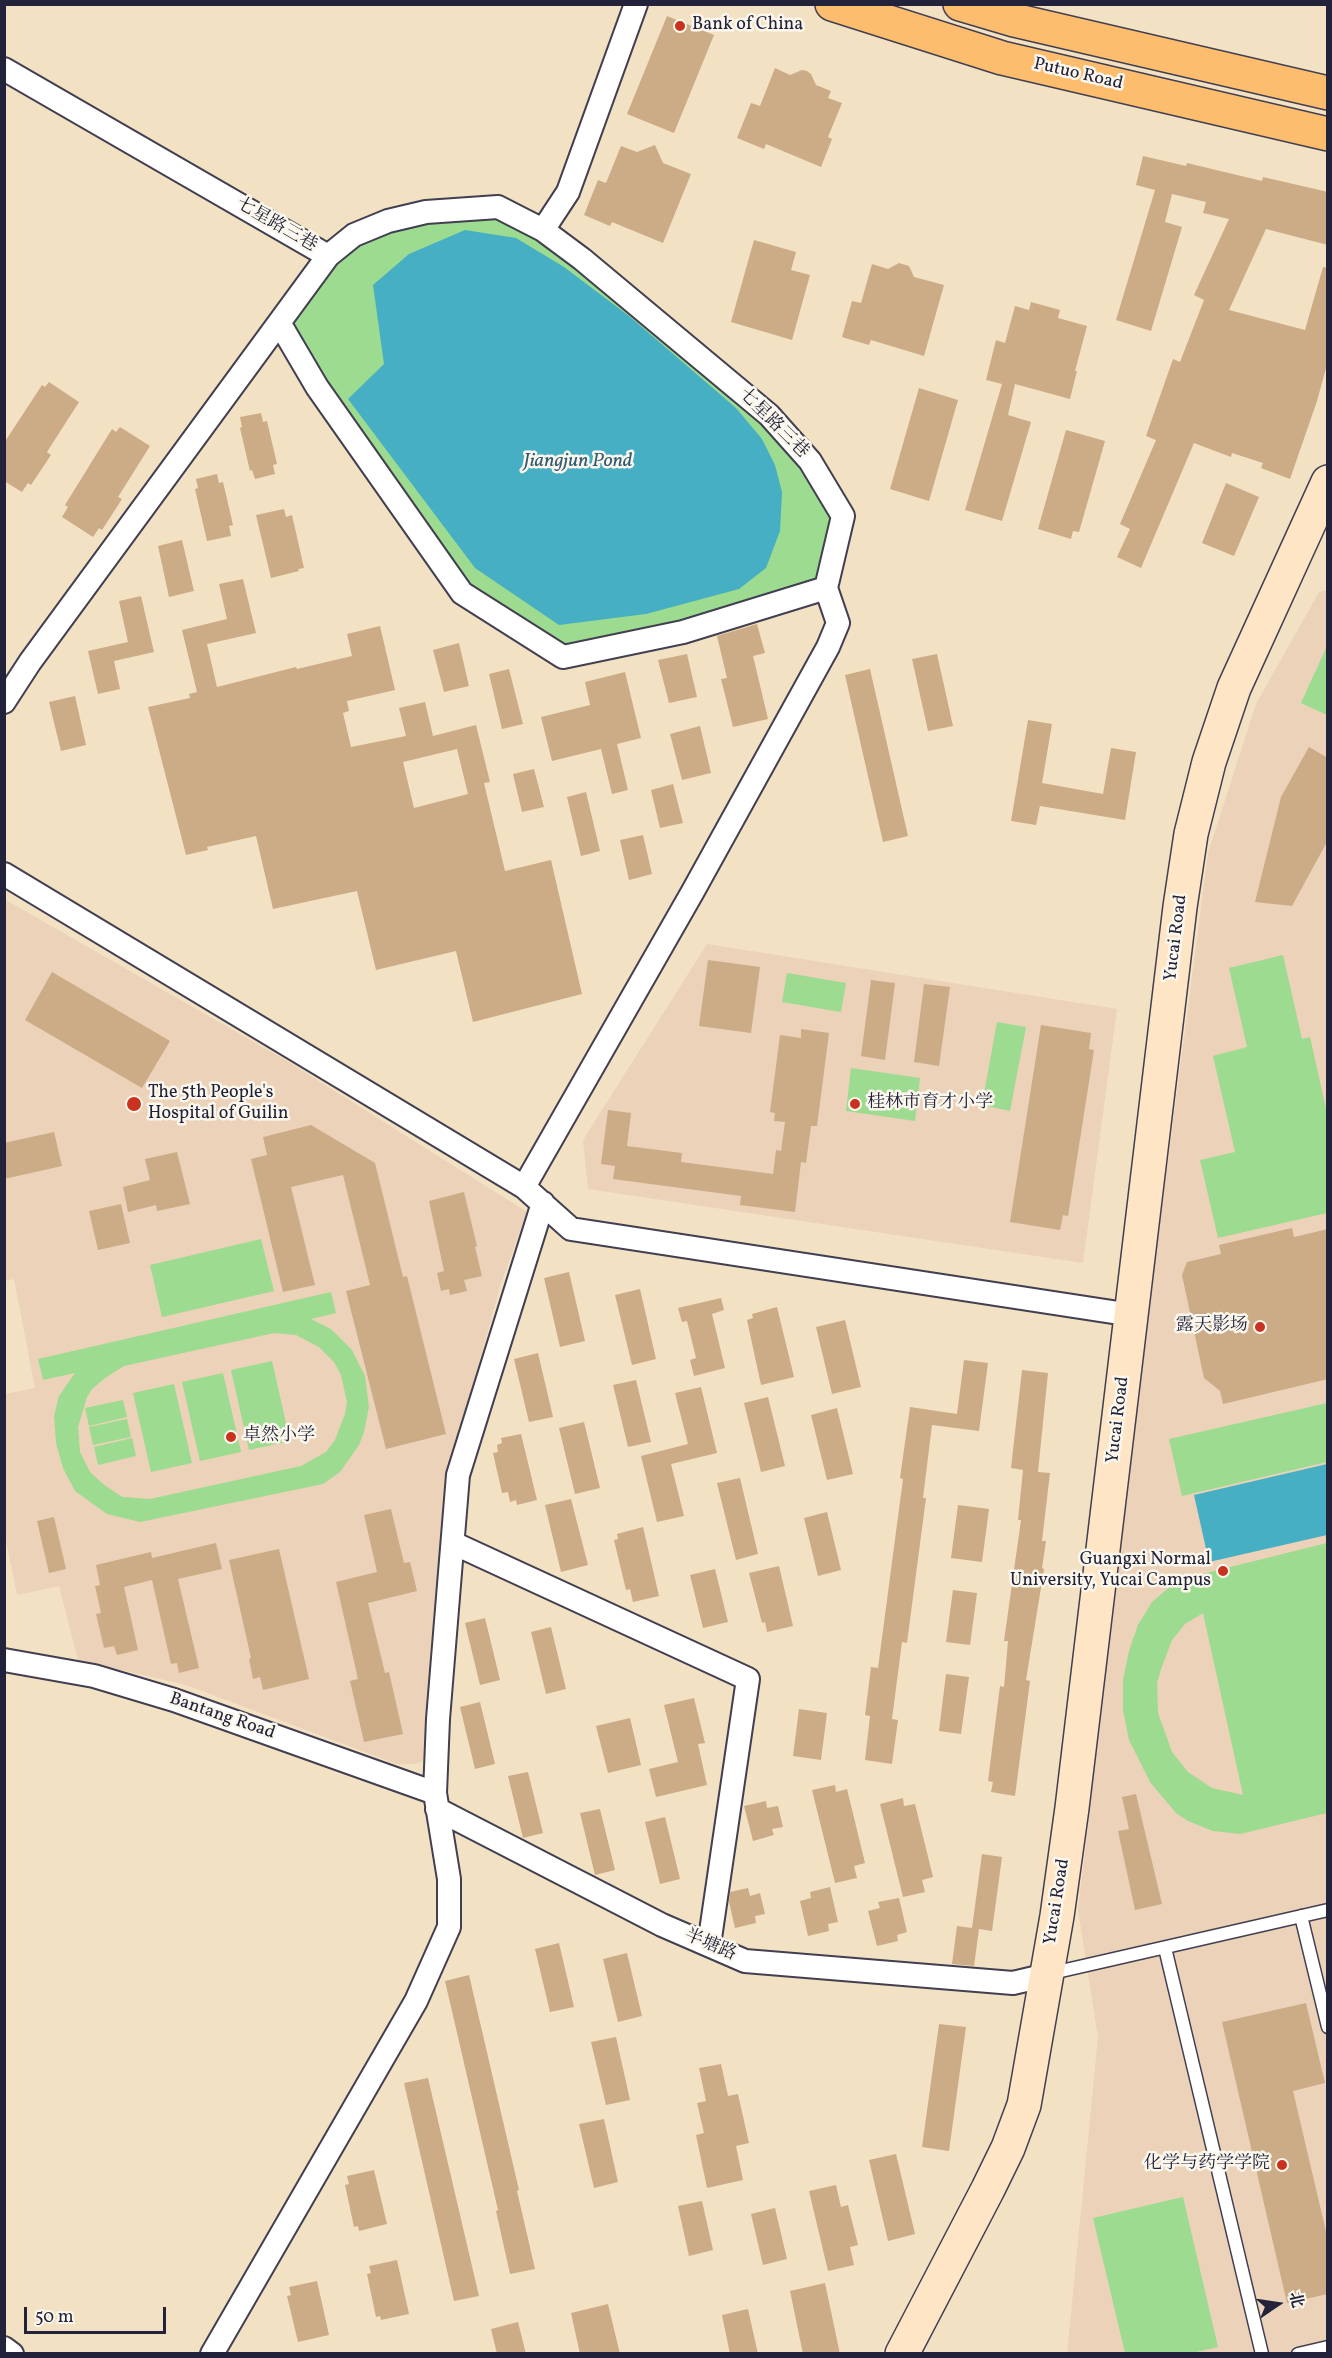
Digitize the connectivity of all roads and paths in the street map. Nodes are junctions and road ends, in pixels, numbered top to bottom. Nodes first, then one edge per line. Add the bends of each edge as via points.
1 (636, 4) edge
2 (832, 4) edge
3 (960, 4) edge
4 (4, 69) edge
5 (1328, 93) edge
6 (1328, 134) edge
7 (543, 230) junction
8 (328, 256) junction
9 (280, 324) junction
10 (1328, 482) edge
11 (826, 588) junction
12 (4, 702) edge
13 (4, 874) edge
14 (524, 1187) junction
15 (543, 1203) junction
16 (1132, 1315) junction
17 (453, 1543) junction
18 (4, 1660) edge
19 (436, 1801) junction
20 (1328, 1910) edge
21 (1301, 1916) junction
22 (709, 1945) junction
23 (1165, 1948) junction
24 (1047, 1975) junction
25 (1328, 2027) edge
26 (1328, 2347) edge
27 (4, 2348) edge
28 (12, 2354) edge
29 (212, 2354) edge
30 (902, 2354) edge
31 (1262, 2354) edge
32 (1298, 2354) edge

1 - 7 street via 568,192
2 - 6 main road, Putuo Road via 1002,58
3 - 5 main road
4 - 8 street, 七星路三巷
7 - 8 street, 七星路三巷 via 498,207 426,212 354,235
7 - 11 street, 七星路三巷 via 769,416 810,461 843,516
8 - 9 street
9 - 11 street via 317,387 462,593 563,657 683,632
9 - 12 street
10 - 16 main road, Yucai Road via 1234,688 1209,762 1191,834
11 - 14 street via 838,623 828,647
13 - 14 street
14 - 15 street
15 - 16 street via 571,1229
15 - 17 street via 459,1475
16 - 24 main road, Yucai Road via 1072,1808
17 - 19 street via 438,1719
17 - 22 street via 748,1679
18 - 19 street, Bantang Road via 94,1676 174,1700
19 - 22 street, 半塘路 via 662,1925
19 - 29 street via 449,1879 449,1927 416,2001
20 - 21 lane
21 - 23 lane
21 - 25 lane
22 - 24 street, 半塘路 via 745,1961 1013,1983
23 - 24 lane
23 - 31 lane
24 - 30 main road, Yucai Road via 1024,2105 1016,2127
26 - 32 lane
27 - 28 street

